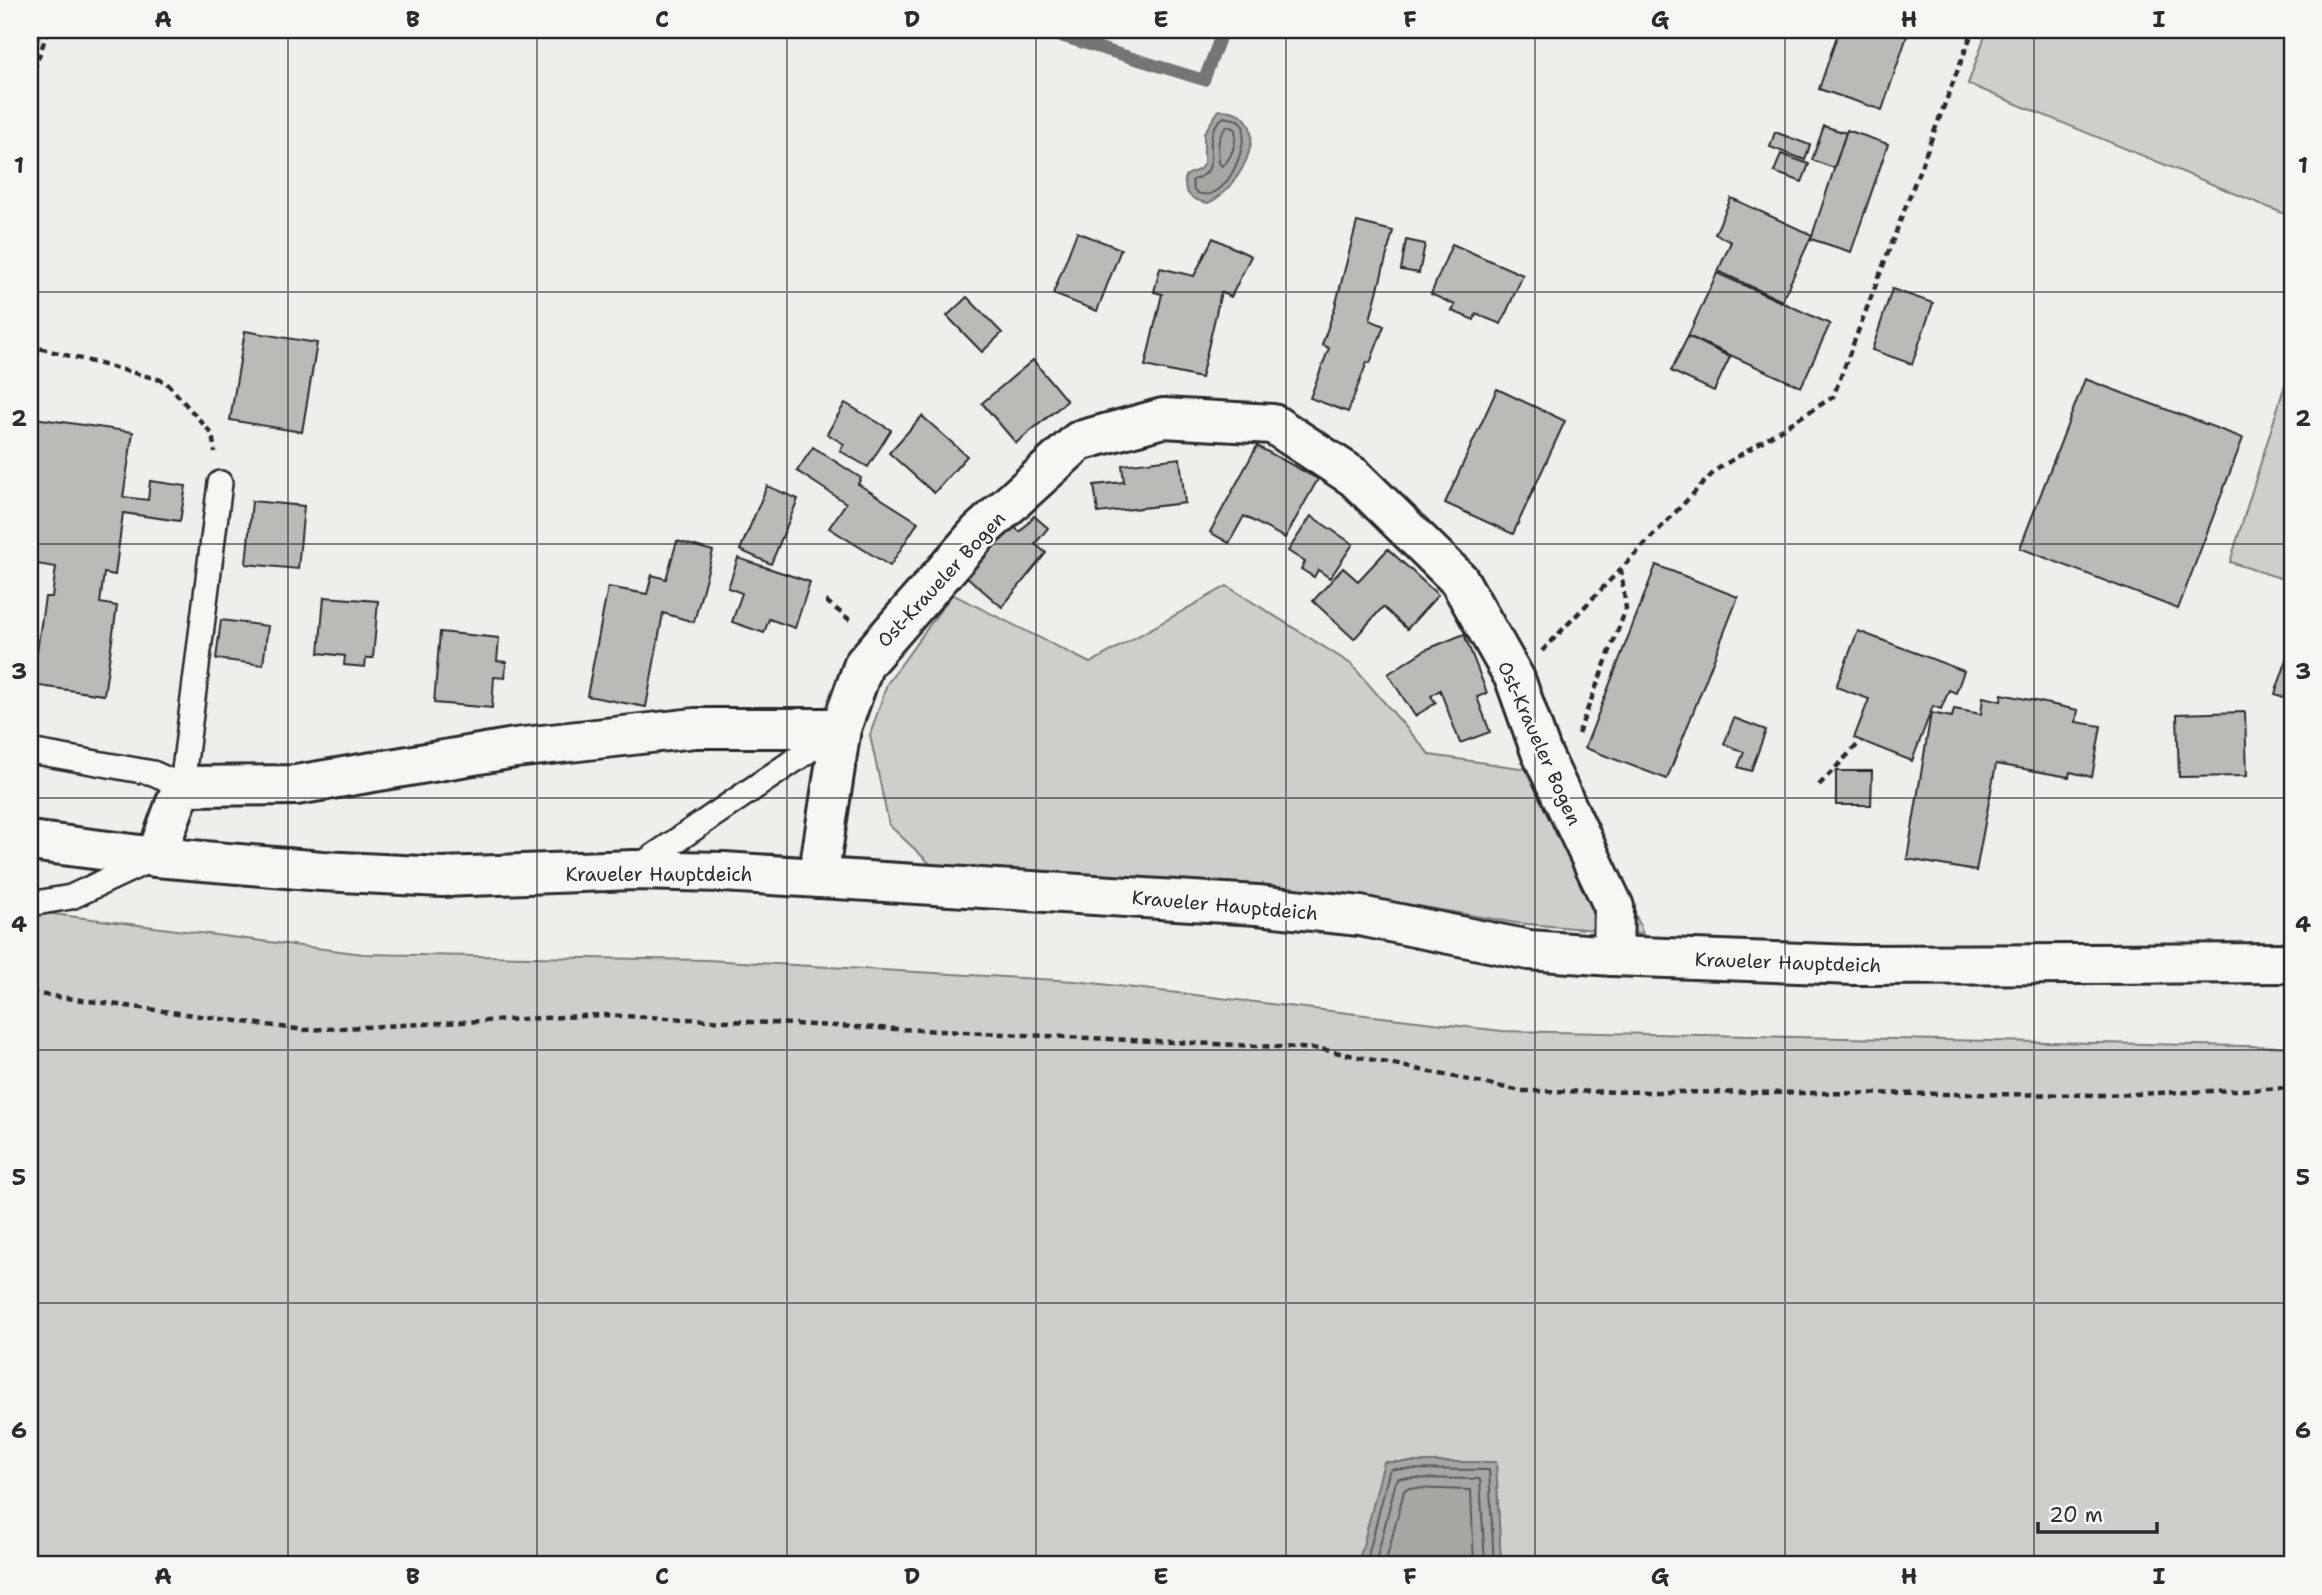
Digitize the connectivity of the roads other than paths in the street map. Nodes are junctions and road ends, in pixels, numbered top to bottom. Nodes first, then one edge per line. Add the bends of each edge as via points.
1 (220, 483) road end
2 (841, 728) junction
3 (30, 751) edge
4 (182, 786) junction
5 (30, 841) edge
6 (156, 857) junction
7 (634, 870) junction
8 (818, 878) junction
9 (30, 904) edge
10 (1613, 956) junction
11 (2292, 963) edge

1 - 4 lane
2 - 4 street via 695,728 515,748 296,785
2 - 7 lane
2 - 8 street, Ost-Kraueler Bogen
2 - 10 street, Ost-Kraueler Bogen via 864,663 979,532 1079,441 1163,418 1273,424 1354,477 1459,580 1515,679 1541,752 1614,906
3 - 4 lane via 153,773
4 - 6 street
5 - 6 street, Kraueler Hauptdeich
6 - 7 street, Kraueler Hauptdeich via 442,877
6 - 9 lane via 71,897
7 - 8 street, Kraueler Hauptdeich
8 - 10 street, Kraueler Hauptdeich via 1257,905 1360,916 1529,950
10 - 11 street, Kraueler Hauptdeich via 1854,965

